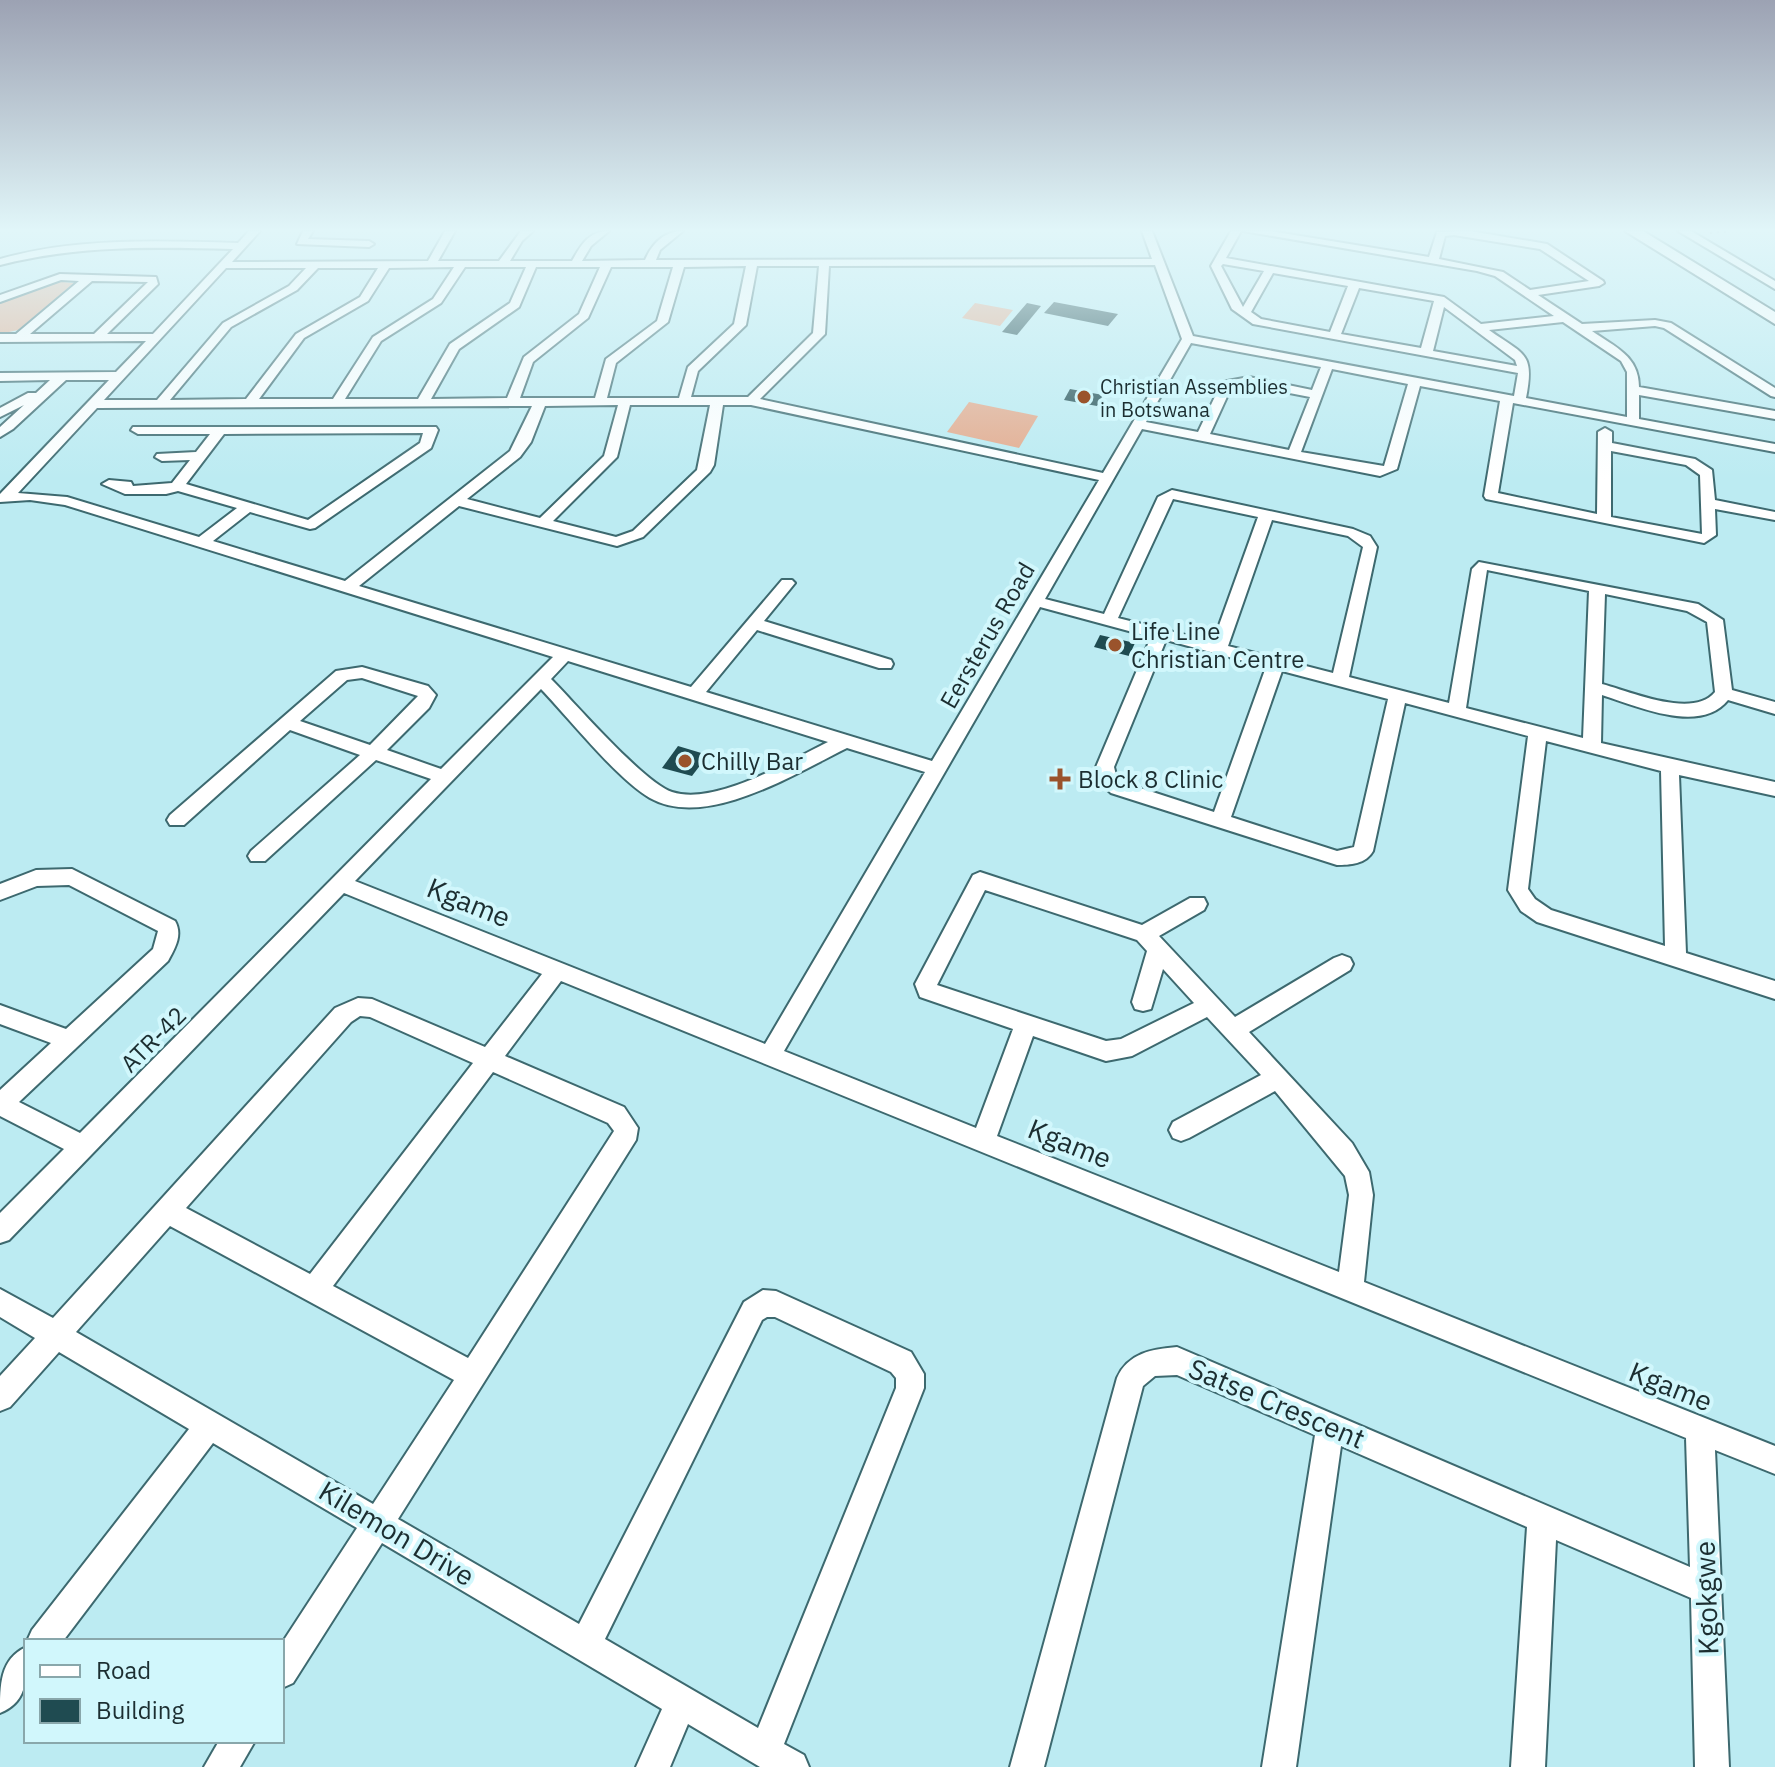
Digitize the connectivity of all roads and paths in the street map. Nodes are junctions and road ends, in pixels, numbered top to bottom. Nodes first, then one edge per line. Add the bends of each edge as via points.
1 (48, 313) edge
2 (121, 313) edge
3 (178, 313) edge
4 (248, 313) edge
5 (339, 313) edge
6 (417, 313) edge
7 (503, 313) edge
8 (585, 313) edge
9 (665, 313) edge
10 (742, 313) edge
11 (820, 313) edge
12 (1179, 313) edge
13 (1343, 313) edge
14 (1436, 313) edge
15 (1461, 313) edge
16 (1560, 313) edge
17 (1244, 315) edge
18 (1567, 318) junction
19 (1481, 327) junction
20 (1581, 328) junction
21 (1334, 336) junction
22 (156, 337) junction
23 (0, 338) edge
24 (19, 338) junction
25 (96, 338) junction
26 (1188, 339) junction
27 (1426, 353) junction
28 (1328, 365) junction
29 (1525, 371) junction
30 (121, 376) junction
31 (0, 377) edge
32 (62, 377) junction
33 (1415, 381) junction
34 (44, 389) junction
35 (1633, 390) junction
36 (1775, 393) edge
37 (1316, 394) junction
38 (1513, 399) junction
39 (717, 401) junction
40 (751, 401) junction
41 (600, 402) junction
42 (625, 402) junction
43 (684, 402) junction
44 (161, 403) junction
45 (422, 403) junction
46 (512, 403) junction
47 (540, 403) junction
48 (93, 404) junction
49 (336, 404) junction
50 (248, 405) junction
51 (0, 413) edge
52 (305, 413) dead end
53 (1775, 415) edge
54 (1605, 416) junction
55 (1633, 422) junction
56 (1138, 424) junction
57 (138, 430) dead end
58 (220, 430) junction
59 (293, 430) junction
60 (0, 433) edge
61 (1202, 437) junction
62 (1605, 446) junction
63 (1775, 448) edge
64 (199, 456) junction
65 (1293, 456) junction
66 (162, 457) dead end
67 (1108, 478) junction
68 (109, 484) dead end
69 (177, 486) junction
70 (3, 497) edge
71 (458, 501) junction
72 (1708, 503) junction
73 (247, 507) junction
74 (1267, 513) junction
75 (1775, 516) edge
76 (1604, 520) junction
77 (544, 522) junction
78 (201, 543) junction
79 (787, 583) dead end
80 (346, 588) junction
81 (1597, 588) junction
82 (1035, 601) junction
83 (1109, 620) junction
84 (753, 623) junction
85 (1161, 633) junction
86 (1219, 648) junction
87 (565, 654) junction
88 (1276, 663) junction
89 (885, 664) dead end
90 (541, 679) junction
91 (1340, 679) junction
92 (1596, 688) junction
93 (1724, 693) junction
94 (1398, 694) junction
95 (694, 695) junction
96 (1775, 708) edge
97 (1457, 709) junction
98 (287, 723) junction
99 (1538, 731) junction
100 (845, 741) junction
101 (1592, 746) junction
102 (373, 753) junction
103 (1670, 767) junction
104 (936, 769) junction
105 (445, 777) junction
106 (1775, 789) edge
107 (177, 820) dead end
108 (1220, 822) junction
109 (258, 856) dead end
110 (342, 884) junction
111 (0, 892) edge
112 (1197, 904) dead end
113 (1151, 941) junction
114 (1676, 959) junction
115 (1342, 964) dead end
116 (558, 969) junction
117 (1775, 990) edge
118 (1143, 1002) dead end
119 (1210, 1005) junction
120 (0, 1014) edge
121 (1026, 1025) junction
122 (1233, 1030) junction
123 (70, 1041) junction
124 (770, 1055) junction
125 (489, 1061) junction
126 (1278, 1078) junction
127 (0, 1105) edge
128 (1181, 1130) dead end
129 (983, 1141) junction
130 (83, 1146) junction
131 (166, 1210) junction
132 (0, 1231) edge
133 (1350, 1288) junction
134 (315, 1289) junction
135 (0, 1302) edge
136 (56, 1335) junction
137 (473, 1375) junction
138 (0, 1397) edge
139 (210, 1424) junction
140 (1330, 1426) junction
141 (1700, 1430) junction
142 (1775, 1460) edge
143 (1542, 1517) junction
144 (378, 1522) junction
145 (1705, 1589) junction
146 (45, 1639) edge
147 (585, 1645) junction
148 (24, 1666) edge
149 (284, 1669) edge
150 (0, 1697) edge
151 (682, 1701) junction
152 (237, 1743) edge
153 (765, 1751) junction
154 (221, 1767) edge
155 (653, 1767) edge
156 (792, 1767) edge
157 (1027, 1767) edge
158 (1279, 1767) edge
159 (1528, 1767) edge
160 (1712, 1767) edge

1 - 24 street
2 - 25 street
3 - 22 street
4 - 44 street via 227,325
5 - 50 street via 300,336
6 - 49 street via 377,339
7 - 45 street via 454,347
8 - 46 street via 528,360
9 - 41 street via 662,322 610,362
10 - 43 street via 740,325 692,370
11 - 40 street via 819,334
12 - 26 street
13 - 21 street
14 - 27 street
15 - 19 street
16 - 18 street
17 - 21 street
18 - 19 street
18 - 20 street
19 - 29 street via 1521,358
20 - 35 street via 1630,364
20 - 36 street via 1667,325
21 - 27 street
22 - 25 street
22 - 30 street
23 - 24 street
24 - 25 street
26 - 28 street
26 - 56 street, Eersterus Road
27 - 29 street
28 - 33 street
28 - 37 street
29 - 38 street
30 - 32 street
30 - 48 street
31 - 32 street
32 - 34 street
33 - 38 street
33 - 65 street via 1390,469 1368,472
34 - 51 street
34 - 60 street
35 - 53 street
35 - 55 street
37 - 61 street via 1249,381 1226,385
37 - 65 street
38 - 54 street
38 - 76 street via 1491,496
39 - 40 street
39 - 43 street
39 - 77 street via 703,472 638,534 617,542
40 - 67 street
41 - 42 street
41 - 47 street
42 - 43 street
42 - 77 street via 610,457
44 - 48 street
44 - 50 street
45 - 46 street
45 - 49 street
46 - 47 street
47 - 71 street via 520,448
48 - 70 street
49 - 50 street
52 - 59 street
54 - 55 street
54 - 62 street
55 - 63 street
56 - 61 street
56 - 67 street, Eersterus Road
57 - 58 street
58 - 59 street
58 - 64 street
59 - 73 street via 431,430 426,445 310,525
61 - 65 street
62 - 72 street via 1701,467 1707,473
62 - 76 street
64 - 66 street
64 - 69 street
67 - 82 street, Eersterus Road
68 - 69 street via 126,485 125,490
69 - 73 street
70 - 78 street via 67,501
71 - 77 street
71 - 80 street
72 - 75 street
72 - 76 street via 1709,535 1704,539
73 - 78 street
74 - 83 street via 1185,494 1165,497
74 - 86 street
74 - 91 street via 1353,533 1370,547
78 - 80 street
79 - 84 street
80 - 87 street
81 - 92 street
81 - 93 street via 1710,615 1718,626
81 - 97 street via 1484,565
82 - 83 street
82 - 104 street, Eersterus Road
83 - 85 street
84 - 89 street
84 - 95 street
85 - 86 street
85 - 108 street via 1105,767 1107,778 1118,788
86 - 88 street
87 - 90 street, ATR-42
87 - 95 street
88 - 91 street
88 - 108 street
90 - 100 street via 638,779 678,801 704,801 758,783
90 - 105 street, ATR-42
91 - 94 street
92 - 93 street via 1684,710 1705,709
92 - 101 street
93 - 96 street
94 - 97 street
94 - 108 street via 1363,851 1337,858
95 - 100 street
97 - 99 street
98 - 102 street
98 - 102 street via 342,675 354,672 422,690 427,695 423,704
98 - 107 street
99 - 101 street
99 - 114 street via 1518,890 1544,916
100 - 104 street
101 - 103 street
102 - 105 street
102 - 109 street
103 - 106 street
103 - 114 street
104 - 124 street, Eersterus Road
105 - 110 street, ATR-42
110 - 116 street, Kgame
110 - 130 street, ATR-42
111 - 123 street via 36,878 72,877 168,927 161,955
112 - 113 street
113 - 118 street
113 - 119 street
113 - 121 street via 980,880 926,988
114 - 117 street
115 - 122 street
116 - 124 street, Kgame
116 - 125 street
119 - 121 street via 1115,1050 1089,1047
119 - 122 street
120 - 123 street
121 - 129 street
122 - 126 street
123 - 127 street
124 - 129 street, Kgame
125 - 131 street via 372,1008 358,1007 343,1015
125 - 134 street
125 - 137 street via 616,1115 626,1128 624,1140
126 - 128 street
126 - 133 street via 1357,1172 1361,1195
127 - 130 street
129 - 133 street, Kgame
130 - 132 street, ATR-42
131 - 134 street
131 - 136 street
133 - 141 street, Kgame
134 - 137 street
135 - 136 street, Kilemon Drive
136 - 138 street
136 - 139 street, Kilemon Drive
137 - 144 street
139 - 144 street, Kilemon Drive
139 - 146 street
140 - 143 street, Satse Crescent
140 - 157 street, Satse Crescent via 1177,1361 1150,1363 1131,1378
140 - 158 street
141 - 142 street, Kgame
141 - 145 street, Kgokgwe
143 - 145 street, Satse Crescent
143 - 159 street
144 - 147 street, Kilemon Drive
144 - 149 street
145 - 160 street, Kgokgwe
147 - 151 street, Kilemon Drive
147 - 153 street via 753,1311 763,1303 776,1304 901,1362 910,1374 910,1388
148 - 150 street
151 - 153 street, Kilemon Drive
151 - 155 street
152 - 154 street
153 - 156 street, Kilemon Drive

